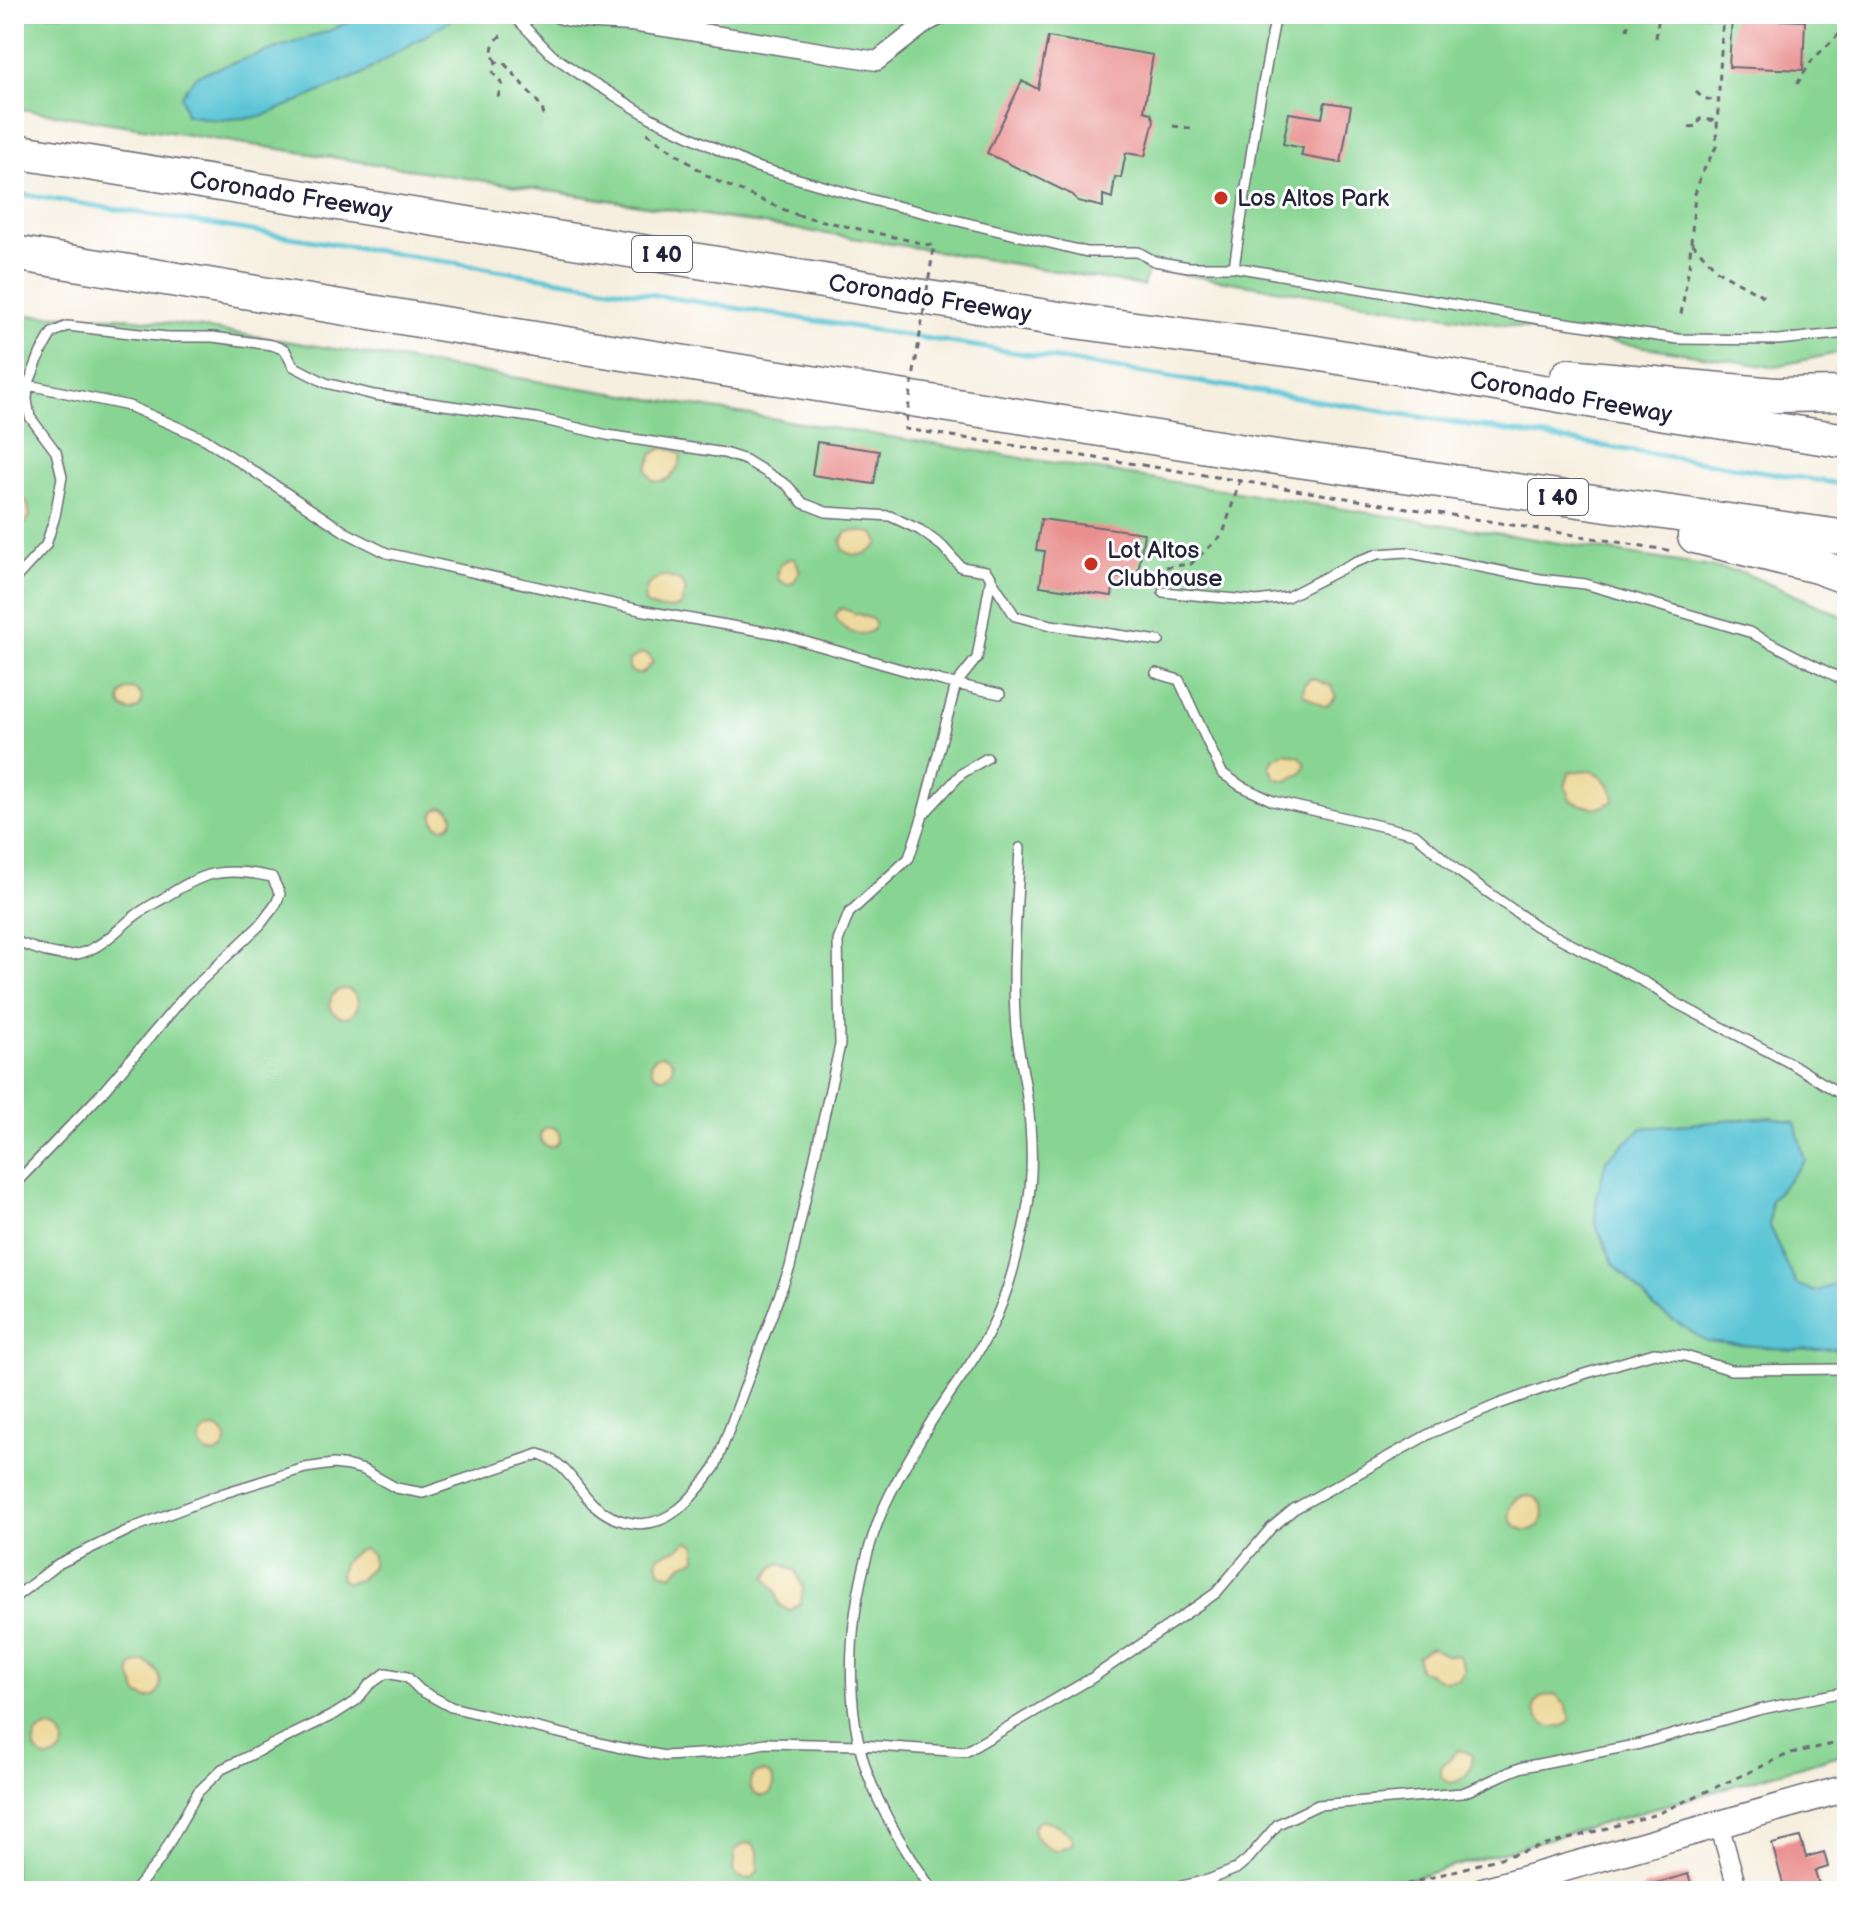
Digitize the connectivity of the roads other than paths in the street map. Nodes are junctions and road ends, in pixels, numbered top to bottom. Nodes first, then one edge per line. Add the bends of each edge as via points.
1 (559, 14) edge
2 (943, 14) edge
3 (1276, 14) edge
4 (522, 15) edge
5 (14, 151) edge
6 (14, 253) edge
7 (1234, 267) junction
8 (1847, 333) edge
9 (1310, 352) junction
10 (14, 382) edge
11 (28, 385) junction
12 (1847, 394) edge
13 (1847, 441) edge
14 (1270, 456) junction
15 (1847, 538) edge
16 (991, 577) junction
17 (14, 580) edge
18 (1840, 589) edge
19 (1163, 592) dead end
20 (1159, 641) dead end
21 (1156, 673) dead end
22 (1847, 682) edge
23 (956, 684) junction
24 (1000, 694) dead end
25 (987, 758) dead end
26 (923, 815) junction
27 (1020, 848) dead end
28 (14, 941) edge
29 (1847, 1098) edge
30 (14, 1185) edge
31 (1847, 1369) edge
32 (14, 1598) edge
33 (1847, 1691) edge
34 (861, 1745) junction
35 (1847, 1788) edge
36 (1719, 1824) junction
37 (134, 1891) edge
38 (933, 1891) edge
39 (1160, 1891) edge
40 (1483, 1891) edge
41 (1738, 1891) edge

1 - 2 street via 877,61
3 - 7 lane
4 - 7 lane via 552,55 651,118 753,166 1087,252 1138,252 1154,261 1189,267
5 - 9 highway, Coronado Freeway / I 40 via 1044,316
6 - 14 highway, I 40
7 - 8 lane via 1678,339 1778,340
9 - 12 highway via 1775,395
9 - 13 highway, Coronado Freeway / I 40
10 - 11 lane
11 - 16 lane via 52,333 67,326 272,345 285,350 293,366 326,383 362,392 536,418 746,460 787,485 803,503 826,512 890,516 920,530 961,567 986,571
11 - 17 lane via 30,417 56,452 62,477 46,545
11 - 23 lane via 129,406 205,439 345,532 387,553 640,610 778,634
14 - 15 highway, I 40
14 - 18 highway via 1706,538 1817,566
16 - 20 lane via 1015,616
16 - 23 lane via 977,658
19 - 22 lane via 1257,601 1287,597 1355,562 1406,552 1585,584 1634,598 1749,632
21 - 29 lane via 1179,680 1222,773 1241,786 1273,801 1415,834 1536,926
23 - 24 lane
23 - 26 lane
25 - 26 lane via 961,774
26 - 32 lane via 909,858 849,913 838,941 840,1045 790,1267 715,1467 672,1515 648,1526 619,1521 595,1506 551,1457 539,1454 423,1493 333,1464 224,1493 135,1527 58,1564
27 - 34 lane via 1014,975 1031,1145 1027,1212 1011,1282 983,1344 919,1441 879,1518 853,1631 854,1713
28 - 30 lane via 44,952 84,952 191,880 220,872 272,877 280,894 260,925 185,996
31 - 34 lane via 1731,1370 1654,1353 1499,1404 1431,1433 1294,1509 1216,1593 1092,1678 965,1752
33 - 39 lane via 1640,1744 1523,1767 1462,1793 1318,1805 1278,1824 1236,1869
34 - 37 lane via 765,1743 665,1756 451,1707 407,1677 386,1673 335,1714 222,1769 198,1792 159,1861
34 - 38 lane via 884,1811
35 - 36 street
36 - 40 street
36 - 41 street

